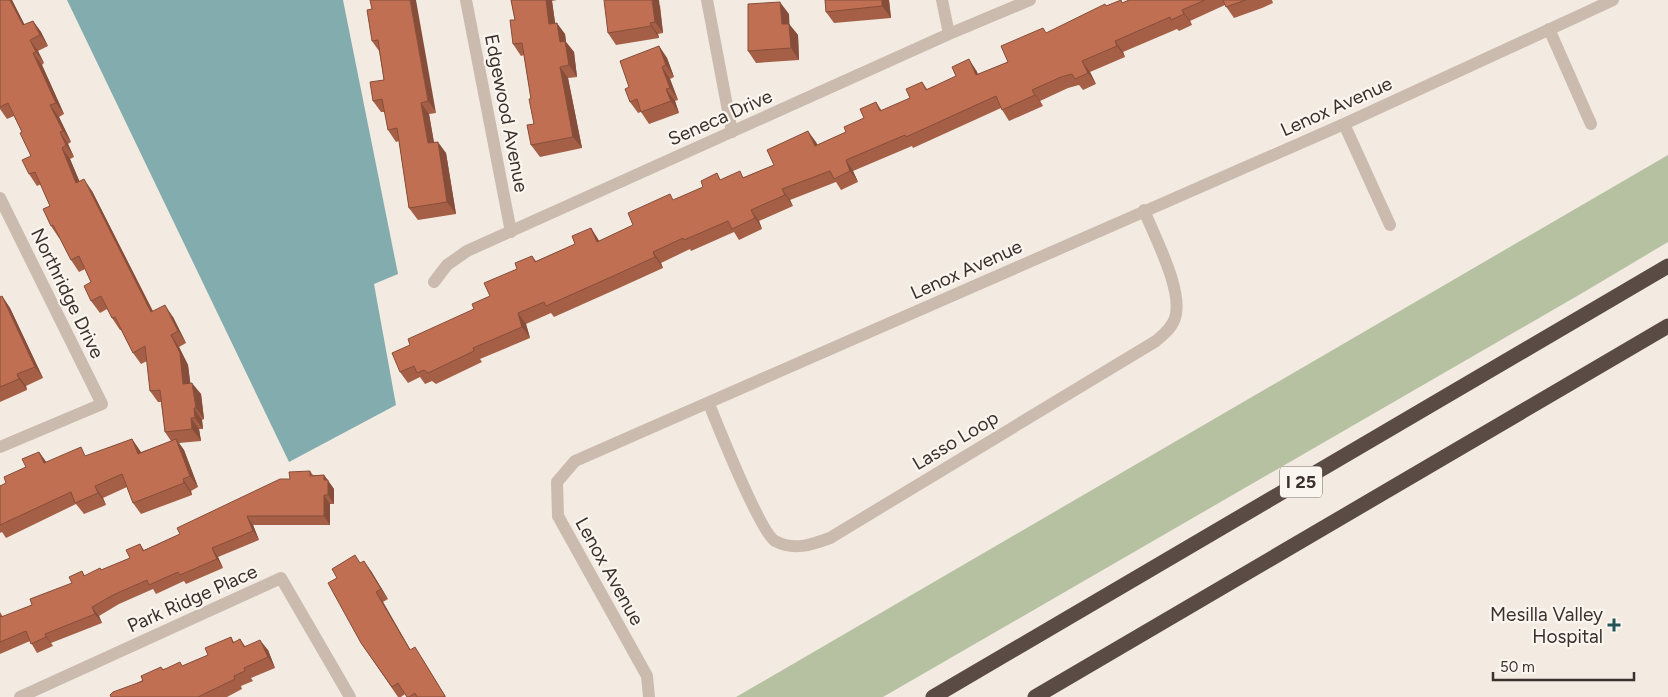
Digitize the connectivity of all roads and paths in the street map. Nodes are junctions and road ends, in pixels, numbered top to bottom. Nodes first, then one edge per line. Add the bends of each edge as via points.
1 (466, 0) edge
2 (706, 0) edge
3 (942, 0) edge
4 (1030, 0) edge
5 (1613, 0) edge
6 (1549, 29) junction
7 (949, 34) junction
8 (1344, 124) junction
9 (1591, 124) dead end
10 (732, 132) junction
11 (0, 198) edge
12 (1144, 210) junction
13 (1390, 225) dead end
14 (511, 232) junction
15 (1668, 266) edge
16 (434, 282) dead end
17 (1668, 326) edge
18 (709, 404) junction
19 (0, 447) edge
20 (20, 697) edge
21 (350, 697) edge
22 (649, 697) edge
23 (933, 697) edge
24 (1035, 697) edge

1 - 14 street, Edgewood Avenue
2 - 10 street
3 - 7 street
4 - 7 street, Seneca Drive
5 - 6 street, Lenox Avenue
6 - 8 street, Lenox Avenue
6 - 9 street
7 - 10 street, Seneca Drive
8 - 12 street, Lenox Avenue
8 - 13 street
10 - 14 street, Seneca Drive
11 - 19 street, Northridge Drive via 102,404
12 - 18 street, Lenox Avenue
12 - 18 street, Lasso Loop via 1177,300 1176,318 1167,332 830,538 796,548 773,540 755,511
14 - 16 street, Seneca Drive via 456,257
15 - 23 highway, I 25
17 - 24 highway, I 25
18 - 22 street, Lenox Avenue via 575,462 557,482 558,516 648,676
20 - 21 street, Park Ridge Place via 282,578

